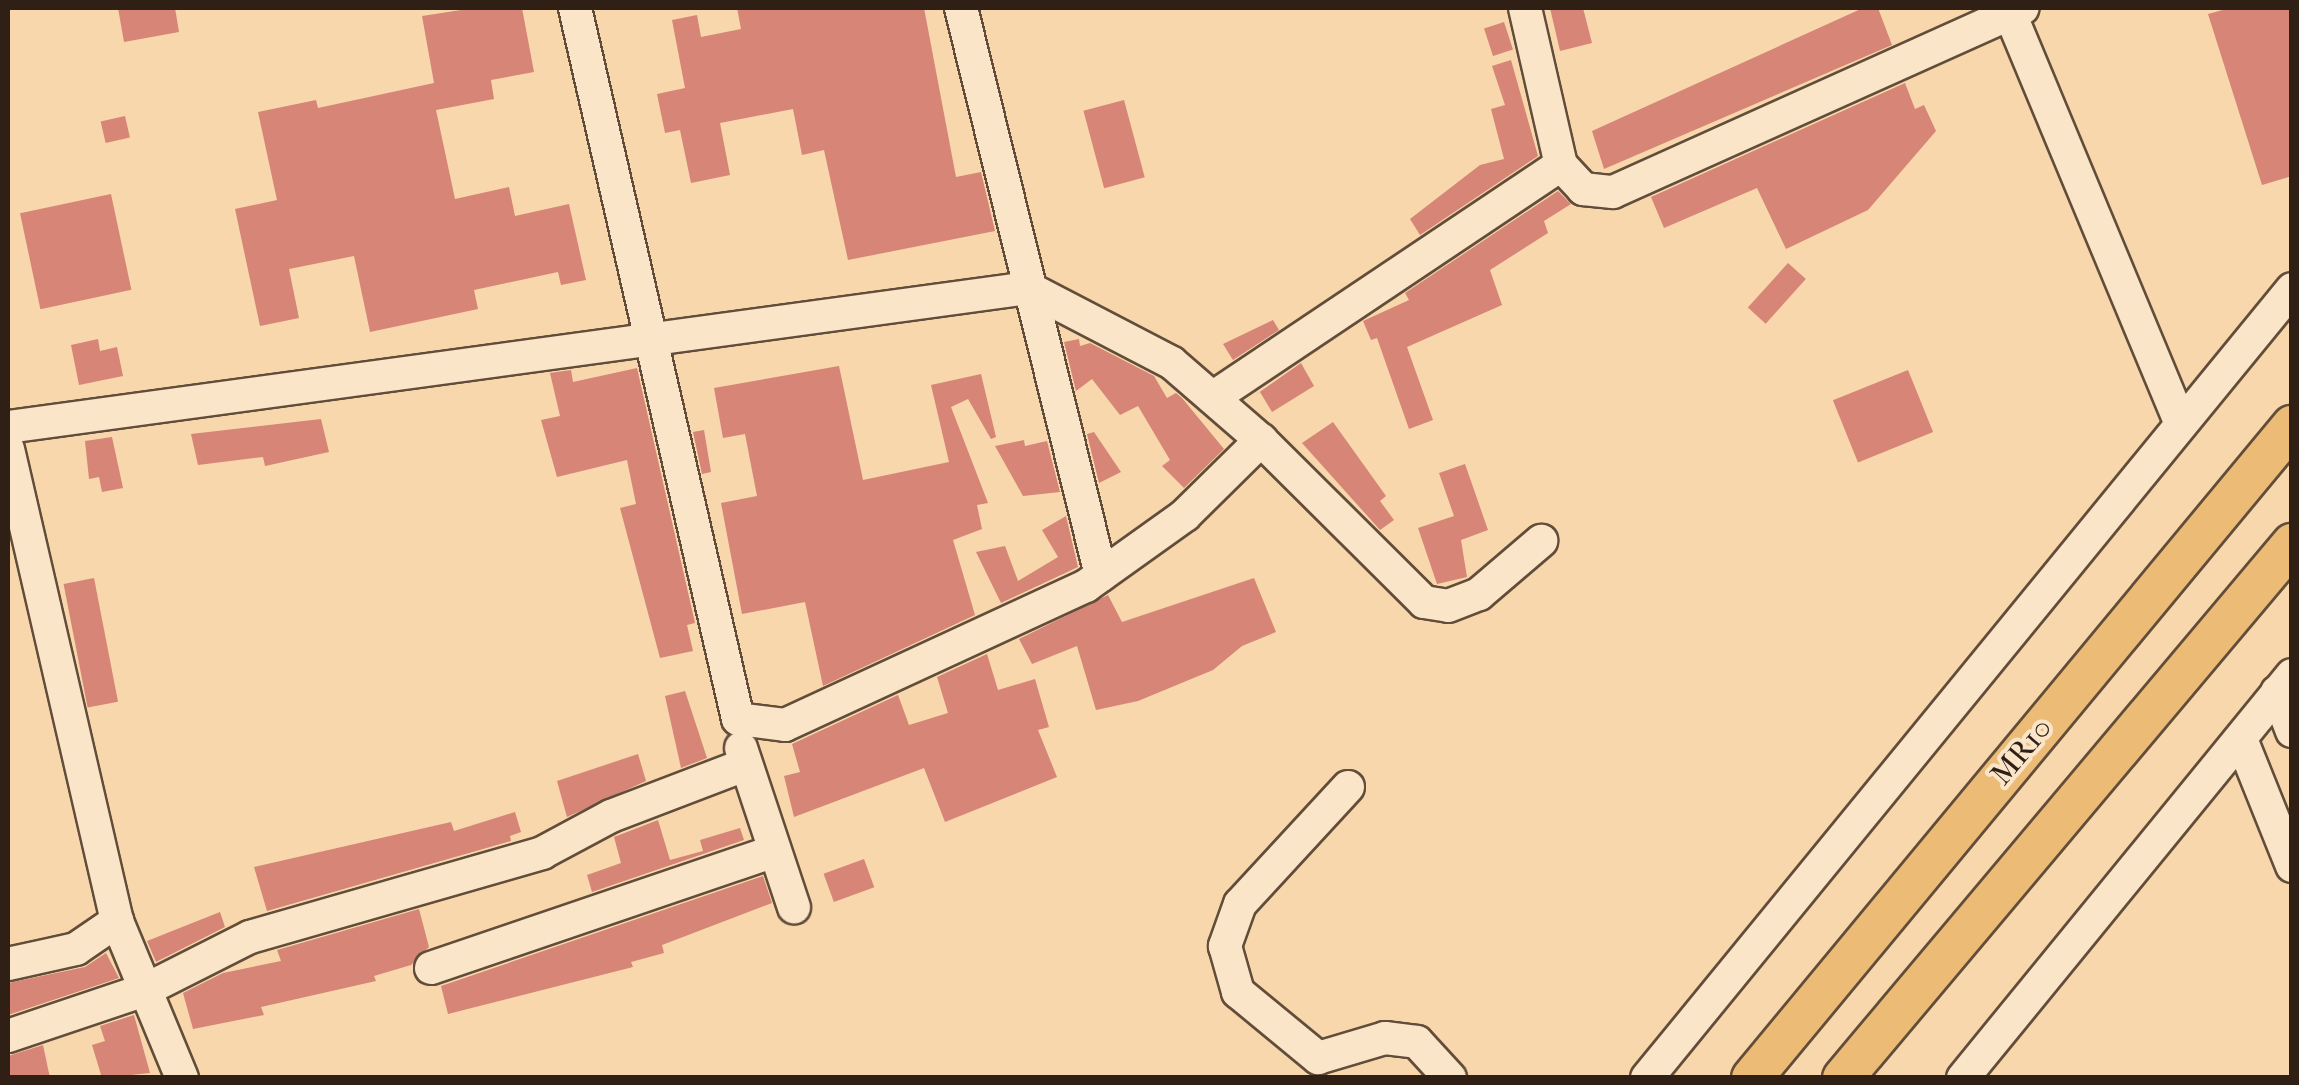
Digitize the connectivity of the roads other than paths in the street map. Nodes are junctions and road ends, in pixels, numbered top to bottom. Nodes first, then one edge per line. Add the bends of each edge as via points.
1 (575, 8) edge
2 (960, 8) edge
3 (1525, 8) edge
4 (2016, 10) edge
5 (1561, 164) junction
6 (1028, 288) junction
7 (2292, 288) edge
8 (654, 339) junction
9 (1214, 397) junction
10 (2181, 424) junction
11 (2292, 426) edge
12 (8, 428) edge
13 (1261, 440) junction
14 (8, 449) edge
15 (1540, 540) dead end
16 (2292, 544) edge
17 (1101, 575) junction
18 (2284, 683) edge
19 (738, 719) junction
20 (2292, 731) edge
21 (2241, 739) junction
22 (742, 766) junction
23 (1348, 788) dead end
24 (774, 851) junction
25 (2292, 866) edge
26 (794, 908) dead end
27 (116, 921) junction
28 (8, 964) edge
29 (431, 968) dead end
30 (145, 990) junction
31 (8, 1036) edge
32 (182, 1078) edge
33 (1450, 1078) edge
34 (1646, 1078) edge
35 (1752, 1078) edge
36 (1844, 1078) edge
37 (1964, 1078) edge

1 - 8 street
2 - 6 street
3 - 5 street
4 - 5 street via 1614,192 1583,189
4 - 10 street
5 - 9 street
6 - 8 street
6 - 9 street via 1172,363
6 - 17 street
7 - 10 street
8 - 12 street
8 - 19 street
9 - 13 street
10 - 34 street
11 - 35 main road, MR10
13 - 15 street via 1424,602 1448,606 1480,594
13 - 17 street via 1185,515
14 - 27 street
16 - 36 main road
17 - 19 street via 785,726
18 - 20 street
18 - 21 street
19 - 22 street
21 - 25 street
21 - 37 street
22 - 24 street
22 - 30 street via 611,816 542,853 250,937
23 - 33 street via 1240,904 1225,946 1238,992 1318,1058 1386,1038 1416,1042
24 - 26 street
24 - 29 street
27 - 28 street via 76,949
27 - 30 street
30 - 31 street
30 - 32 street

